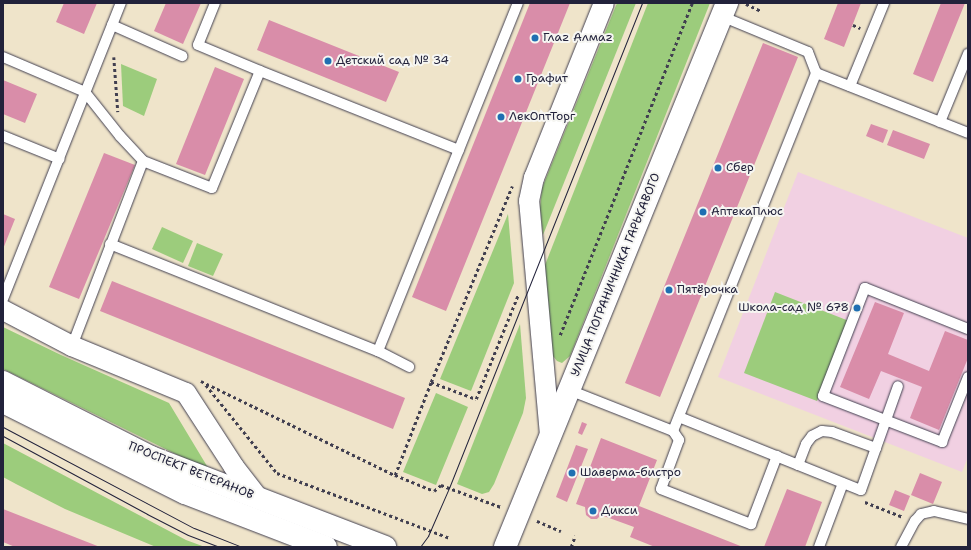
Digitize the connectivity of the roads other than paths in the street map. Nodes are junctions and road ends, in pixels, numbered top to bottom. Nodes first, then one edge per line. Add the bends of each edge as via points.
1 (121, 3) edge
2 (215, 3) edge
3 (518, 3) edge
4 (604, 3) edge
5 (884, 3) edge
6 (724, 10) edge
7 (112, 25) junction
8 (968, 54) edge
9 (182, 56) dead end
10 (3, 57) edge
11 (260, 70) junction
12 (816, 73) junction
13 (850, 86) junction
14 (85, 92) junction
15 (940, 122) junction
16 (968, 133) edge
17 (3, 136) edge
18 (459, 150) junction
19 (60, 159) junction
20 (143, 161) junction
21 (110, 244) junction
22 (3, 299) edge
23 (3, 310) edge
24 (968, 329) edge
25 (72, 346) junction
26 (378, 351) junction
27 (409, 367) dead end
28 (968, 377) edge
29 (3, 382) edge
30 (898, 386) dead end
31 (569, 390) junction
32 (3, 402) edge
33 (679, 417) junction
34 (885, 420) junction
35 (673, 431) junction
36 (550, 435) junction
37 (876, 448) junction
38 (777, 456) junction
39 (798, 465) junction
40 (843, 482) junction
41 (259, 499) junction
42 (968, 519) edge
43 (326, 547) edge
44 (385, 547) edge
45 (505, 547) edge
46 (819, 547) edge
47 (901, 547) edge

1 - 7 lane
2 - 11 lane via 198,45
3 - 18 lane
4 - 36 street via 534,178 529,201
5 - 13 lane
6 - 12 lane via 808,52
6 - 31 main road, УЛИЦА ПОГРАНИЧНИКА ГАРЬКАВОГО
7 - 9 lane
7 - 14 lane
8 - 15 lane
10 - 14 lane
11 - 18 lane
11 - 20 lane via 212,188
12 - 13 lane
12 - 33 lane
13 - 15 lane
14 - 19 lane
14 - 20 lane
15 - 16 lane
17 - 19 lane
18 - 26 lane
19 - 22 lane
20 - 21 lane
21 - 25 lane
21 - 26 lane
23 - 25 street
24 - 34 lane via 865,288 823,396
25 - 41 street via 186,393 234,467
26 - 27 lane
28 - 34 lane via 942,442
29 - 41 main road, ПРОСПЕКТ ВЕТЕРАНОВ via 151,457
30 - 34 lane
31 - 35 lane
31 - 36 main road, УЛИЦА ПОГРАНИЧНИКА ГАРЬКАВОГО
32 - 43 main road, ПРОСПЕКТ ВЕТЕРАНОВ via 185,493
33 - 35 lane
33 - 38 lane
34 - 37 lane
35 - 38 lane via 679,440 661,489 751,524
36 - 45 main road, УЛИЦА ПОГРАНИЧНИКА ГАРЬКАВОГО
37 - 39 lane via 832,432 822,431 812,436 806,444
37 - 40 lane via 861,490
38 - 39 lane
39 - 40 lane
40 - 46 lane
41 - 44 main road, ПРОСПЕКТ ВЕТЕРАНОВ
42 - 47 lane via 934,512 921,514

